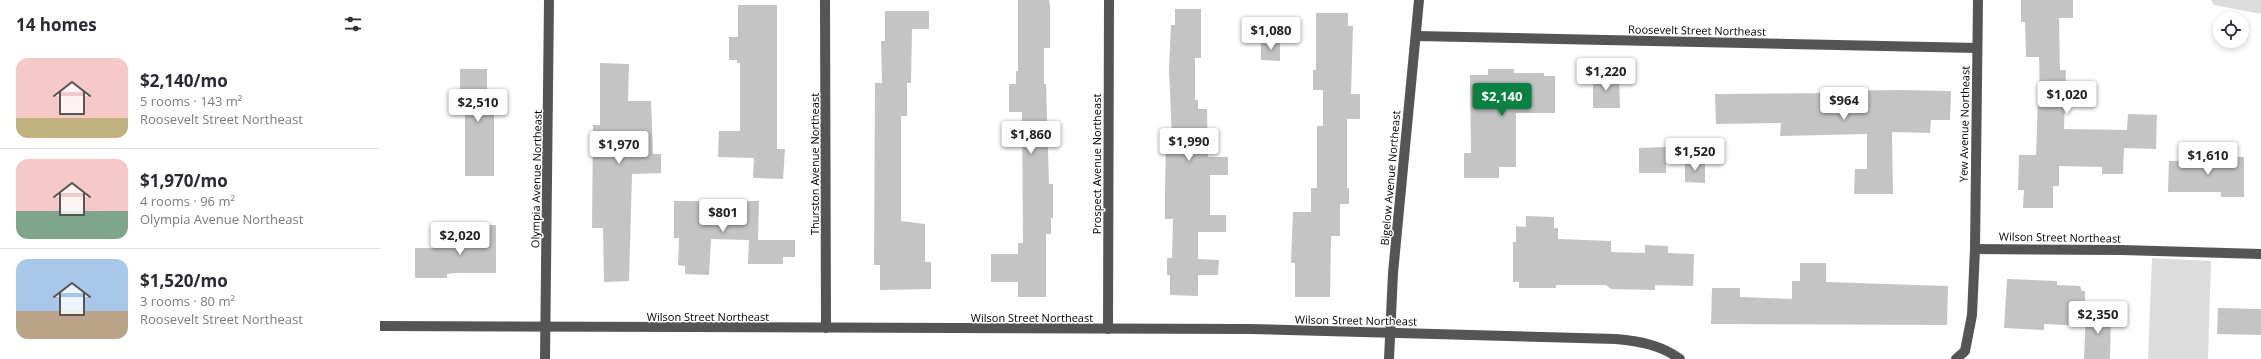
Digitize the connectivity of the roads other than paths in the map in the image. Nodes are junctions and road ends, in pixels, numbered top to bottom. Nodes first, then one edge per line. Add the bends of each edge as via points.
1 (549, 0) edge
2 (825, 0) edge
3 (1109, 0) edge
4 (1419, 0) edge
5 (1978, 0) edge
6 (1416, 36) junction
7 (1977, 48) junction
8 (1975, 249) junction
9 (2261, 254) edge
10 (380, 326) edge
11 (545, 327) junction
12 (826, 328) junction
13 (1108, 329) junction
14 (1389, 332) junction
15 (1674, 357) edge
16 (545, 359) edge
17 (1388, 359) edge
18 (1956, 359) edge

1 - 11 street, Olympia Avenue Northeast
2 - 12 street, Thurston Avenue Northeast
3 - 13 street, Prospect Avenue Northeast
4 - 6 street, Bigelow Avenue Northeast
5 - 7 street, Yew Avenue Northeast
6 - 7 street, Roosevelt Street Northeast
6 - 14 street, Bigelow Avenue Northeast
7 - 8 street, Yew Avenue Northeast
8 - 9 street, Wilson Street Northeast
8 - 18 street via 1972,315 1965,351
10 - 11 street, Wilson Street Northeast
11 - 12 street, Wilson Street Northeast
11 - 16 street, Olympia Avenue Northeast
12 - 13 street, Wilson Street Northeast
13 - 14 street, Wilson Street Northeast
14 - 15 street, Wilson Street Northeast via 1616,339 1644,342
14 - 17 street, Bigelow Avenue Northeast

